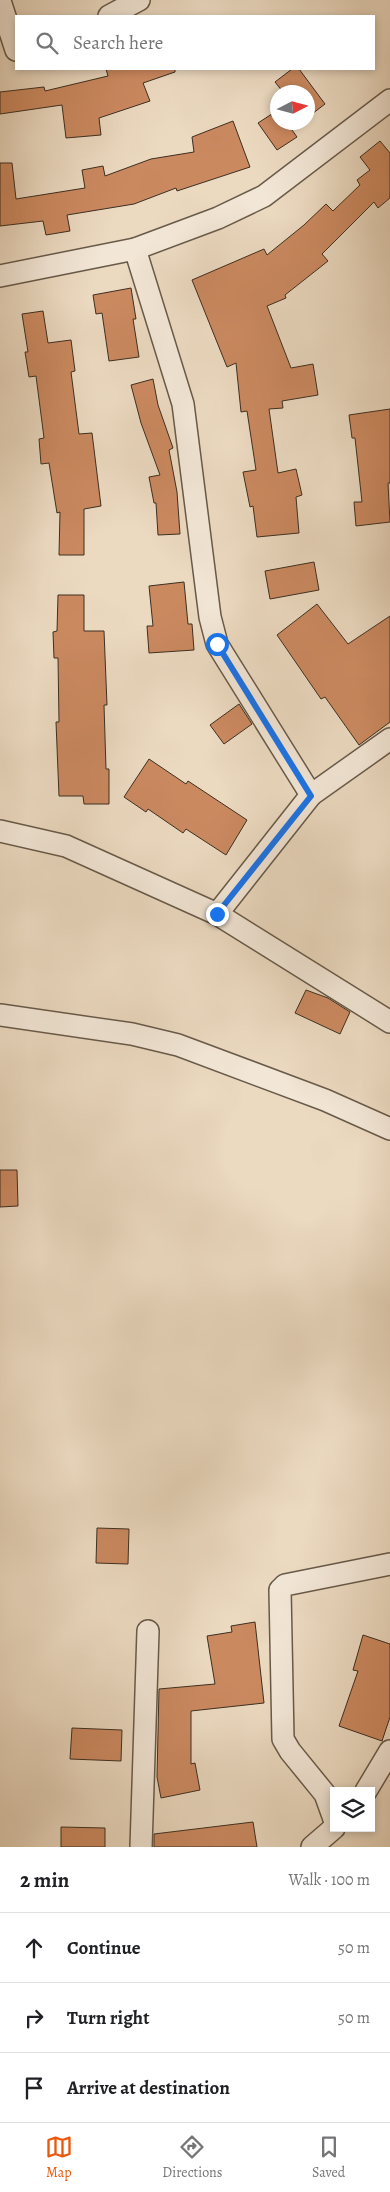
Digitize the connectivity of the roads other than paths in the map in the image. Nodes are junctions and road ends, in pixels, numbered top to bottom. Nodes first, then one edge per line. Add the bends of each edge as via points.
1 (0, 0) edge
2 (132, 2) edge
3 (110, 15) edge
4 (15, 46) edge
5 (15, 49) edge
6 (0, 52) edge
7 (390, 100) edge
8 (135, 249) junction
9 (0, 276) edge
10 (390, 739) edge
11 (311, 796) junction
12 (0, 831) edge
13 (217, 914) junction
14 (0, 1015) edge
15 (390, 1022) edge
16 (390, 1129) edge
17 (390, 1564) edge
18 (148, 1631) dead end
19 (389, 1755) edge
20 (369, 1787) edge
21 (330, 1807) edge
22 (330, 1831) edge
23 (141, 1847) edge
24 (312, 1847) edge

1 - 4 street
2 - 3 street
5 - 6 street
7 - 8 street via 264,196 218,218
8 - 9 street
8 - 11 street via 183,404 210,617 217,644
10 - 11 street
11 - 13 street
12 - 13 street via 66,846
13 - 15 street
14 - 16 street via 132,1034 178,1045 325,1100
17 - 21 street via 286,1585 280,1590 283,1739 325,1794
18 - 23 street
19 - 20 street
22 - 24 street

